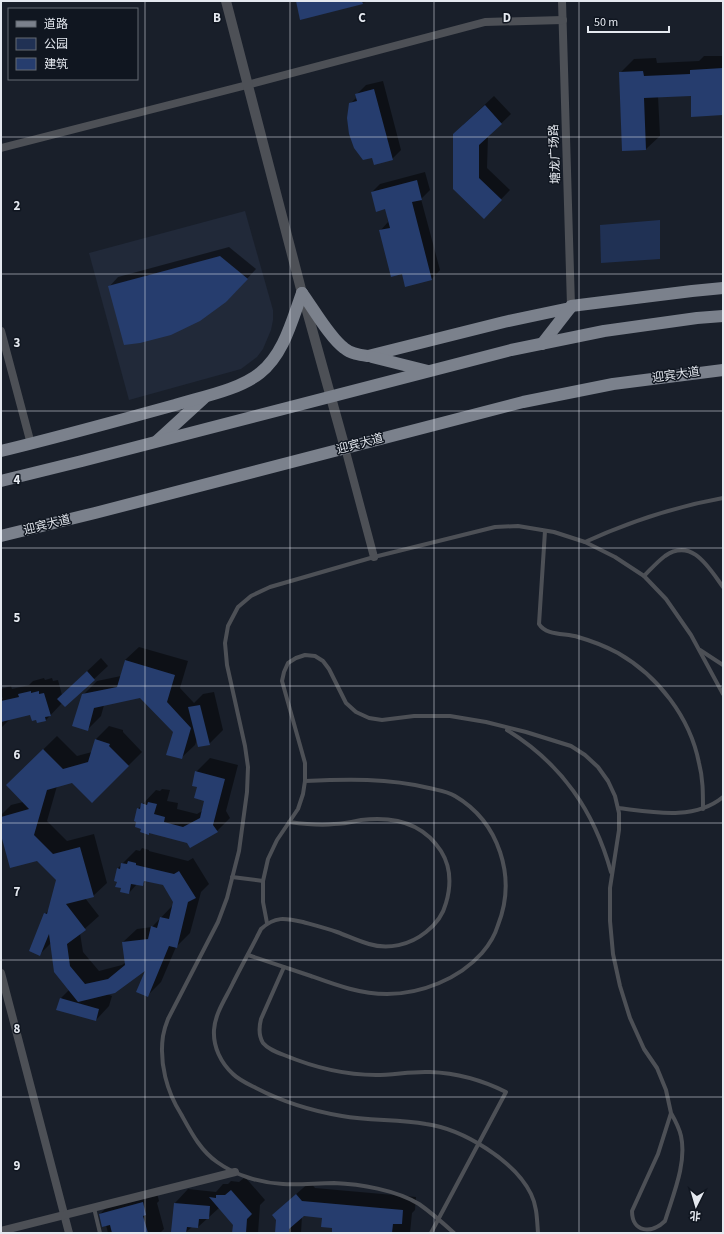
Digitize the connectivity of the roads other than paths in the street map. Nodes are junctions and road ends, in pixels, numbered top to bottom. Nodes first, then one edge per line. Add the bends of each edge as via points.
1 (226, 1) edge
2 (562, 1) edge
3 (563, 20) junction
4 (247, 85) junction
5 (1, 148) edge
6 (723, 288) edge
7 (302, 293) junction
8 (570, 307) junction
9 (723, 316) edge
10 (1, 331) edge
11 (542, 344) junction
12 (368, 356) junction
13 (723, 370) edge
14 (429, 371) junction
15 (206, 396) junction
16 (331, 397) junction
17 (155, 442) junction
18 (31, 444) junction
19 (345, 448) junction
20 (1, 451) edge
21 (1, 481) edge
22 (723, 498) edge
23 (545, 531) junction
24 (1, 536) edge
25 (585, 542) junction
26 (374, 557) junction
27 (644, 576) junction
28 (723, 587) edge
29 (698, 648) junction
30 (723, 665) edge
31 (723, 694) edge
32 (504, 728) junction
33 (305, 781) junction
34 (723, 797) edge
35 (618, 808) junction
36 (703, 809) junction
37 (289, 822) junction
38 (612, 874) junction
39 (232, 877) junction
40 (264, 880) junction
41 (267, 923) junction
42 (248, 955) junction
43 (284, 967) junction
44 (1, 973) edge
45 (671, 1113) junction
46 (479, 1143) junction
47 (235, 1172) junction
48 (94, 1208) junction
49 (64, 1215) junction
50 (439, 1219) junction
51 (1, 1231) edge
52 (68, 1233) edge
53 (100, 1233) edge
54 (431, 1233) edge
55 (454, 1233) edge
56 (538, 1233) edge

1 - 4 street
2 - 3 street, 塘龙广场路
3 - 4 street via 485,22
3 - 8 street, 塘龙广场路
4 - 5 street
4 - 7 street
6 - 8 main road
7 - 12 main road via 344,348 357,355
7 - 15 main road via 284,342 261,373
7 - 16 street
8 - 11 main road
8 - 12 main road
9 - 11 main road via 604,331
10 - 18 street
11 - 14 main road
12 - 14 main road
13 - 19 main road, 迎宾大道 via 613,384 530,400
14 - 16 main road
15 - 17 main road
15 - 18 main road
16 - 17 main road
16 - 19 street
17 - 21 main road
18 - 20 main road
19 - 24 main road, 迎宾大道
19 - 26 street
22 - 25 lane via 667,510
23 - 25 lane
23 - 26 lane via 518,526 495,527
23 - 36 lane via 539,624 546,631 575,635 618,653 655,681 683,719 693,740 703,785
25 - 27 lane via 616,557
26 - 39 lane via 270,587 251,596 238,607 228,626 225,643 227,665 246,746 248,767 239,851
27 - 28 lane via 665,556 676,551 687,551 698,556 706,564
27 - 29 lane via 666,599
29 - 30 lane
29 - 31 lane
32 - 33 lane via 450,716 414,716 382,720 369,718 356,712 346,702 323,661 315,656 305,655 288,663 282,681 305,763
32 - 35 lane via 571,746 585,755 608,781
32 - 38 lane via 538,751 575,792 599,834
33 - 37 lane via 298,809
33 - 43 lane via 359,779 398,782 454,795 472,808 487,826 498,846 506,890 503,913 495,934 482,953 467,967 429,987 402,993 367,993
34 - 36 lane
35 - 36 lane via 667,813 687,813
35 - 38 lane via 619,830
37 - 40 lane via 268,860
37 - 41 lane via 334,824 376,819 415,826 436,843 443,855 448,867 449,893 446,906 431,928 420,936 396,946 369,944 315,925 284,918
38 - 45 lane via 610,921 613,954 620,986 630,1018 666,1090
39 - 40 lane
39 - 47 lane via 218,922 168,1019 163,1036 162,1058 174,1104 201,1148 217,1162
40 - 41 lane via 263,902
41 - 42 lane via 261,929
42 - 43 lane
42 - 46 lane via 217,1015 214,1031 216,1047 233,1075 265,1093 302,1107 360,1119 428,1124 456,1132
43 - 46 lane via 259,1027 260,1036 270,1049 301,1062 350,1074 430,1072 460,1075 488,1083 506,1092
44 - 49 street
45 - 45 lane via 681,1135 682,1160 665,1221 661,1227 647,1232 635,1225 632,1211 658,1154
46 - 50 lane
46 - 56 lane via 504,1162 524,1182 536,1210
47 - 48 street
47 - 50 lane via 257,1180 283,1184 336,1183 375,1189 418,1204
48 - 49 street
48 - 53 lane
49 - 51 street
49 - 52 street
50 - 54 lane
50 - 55 lane

